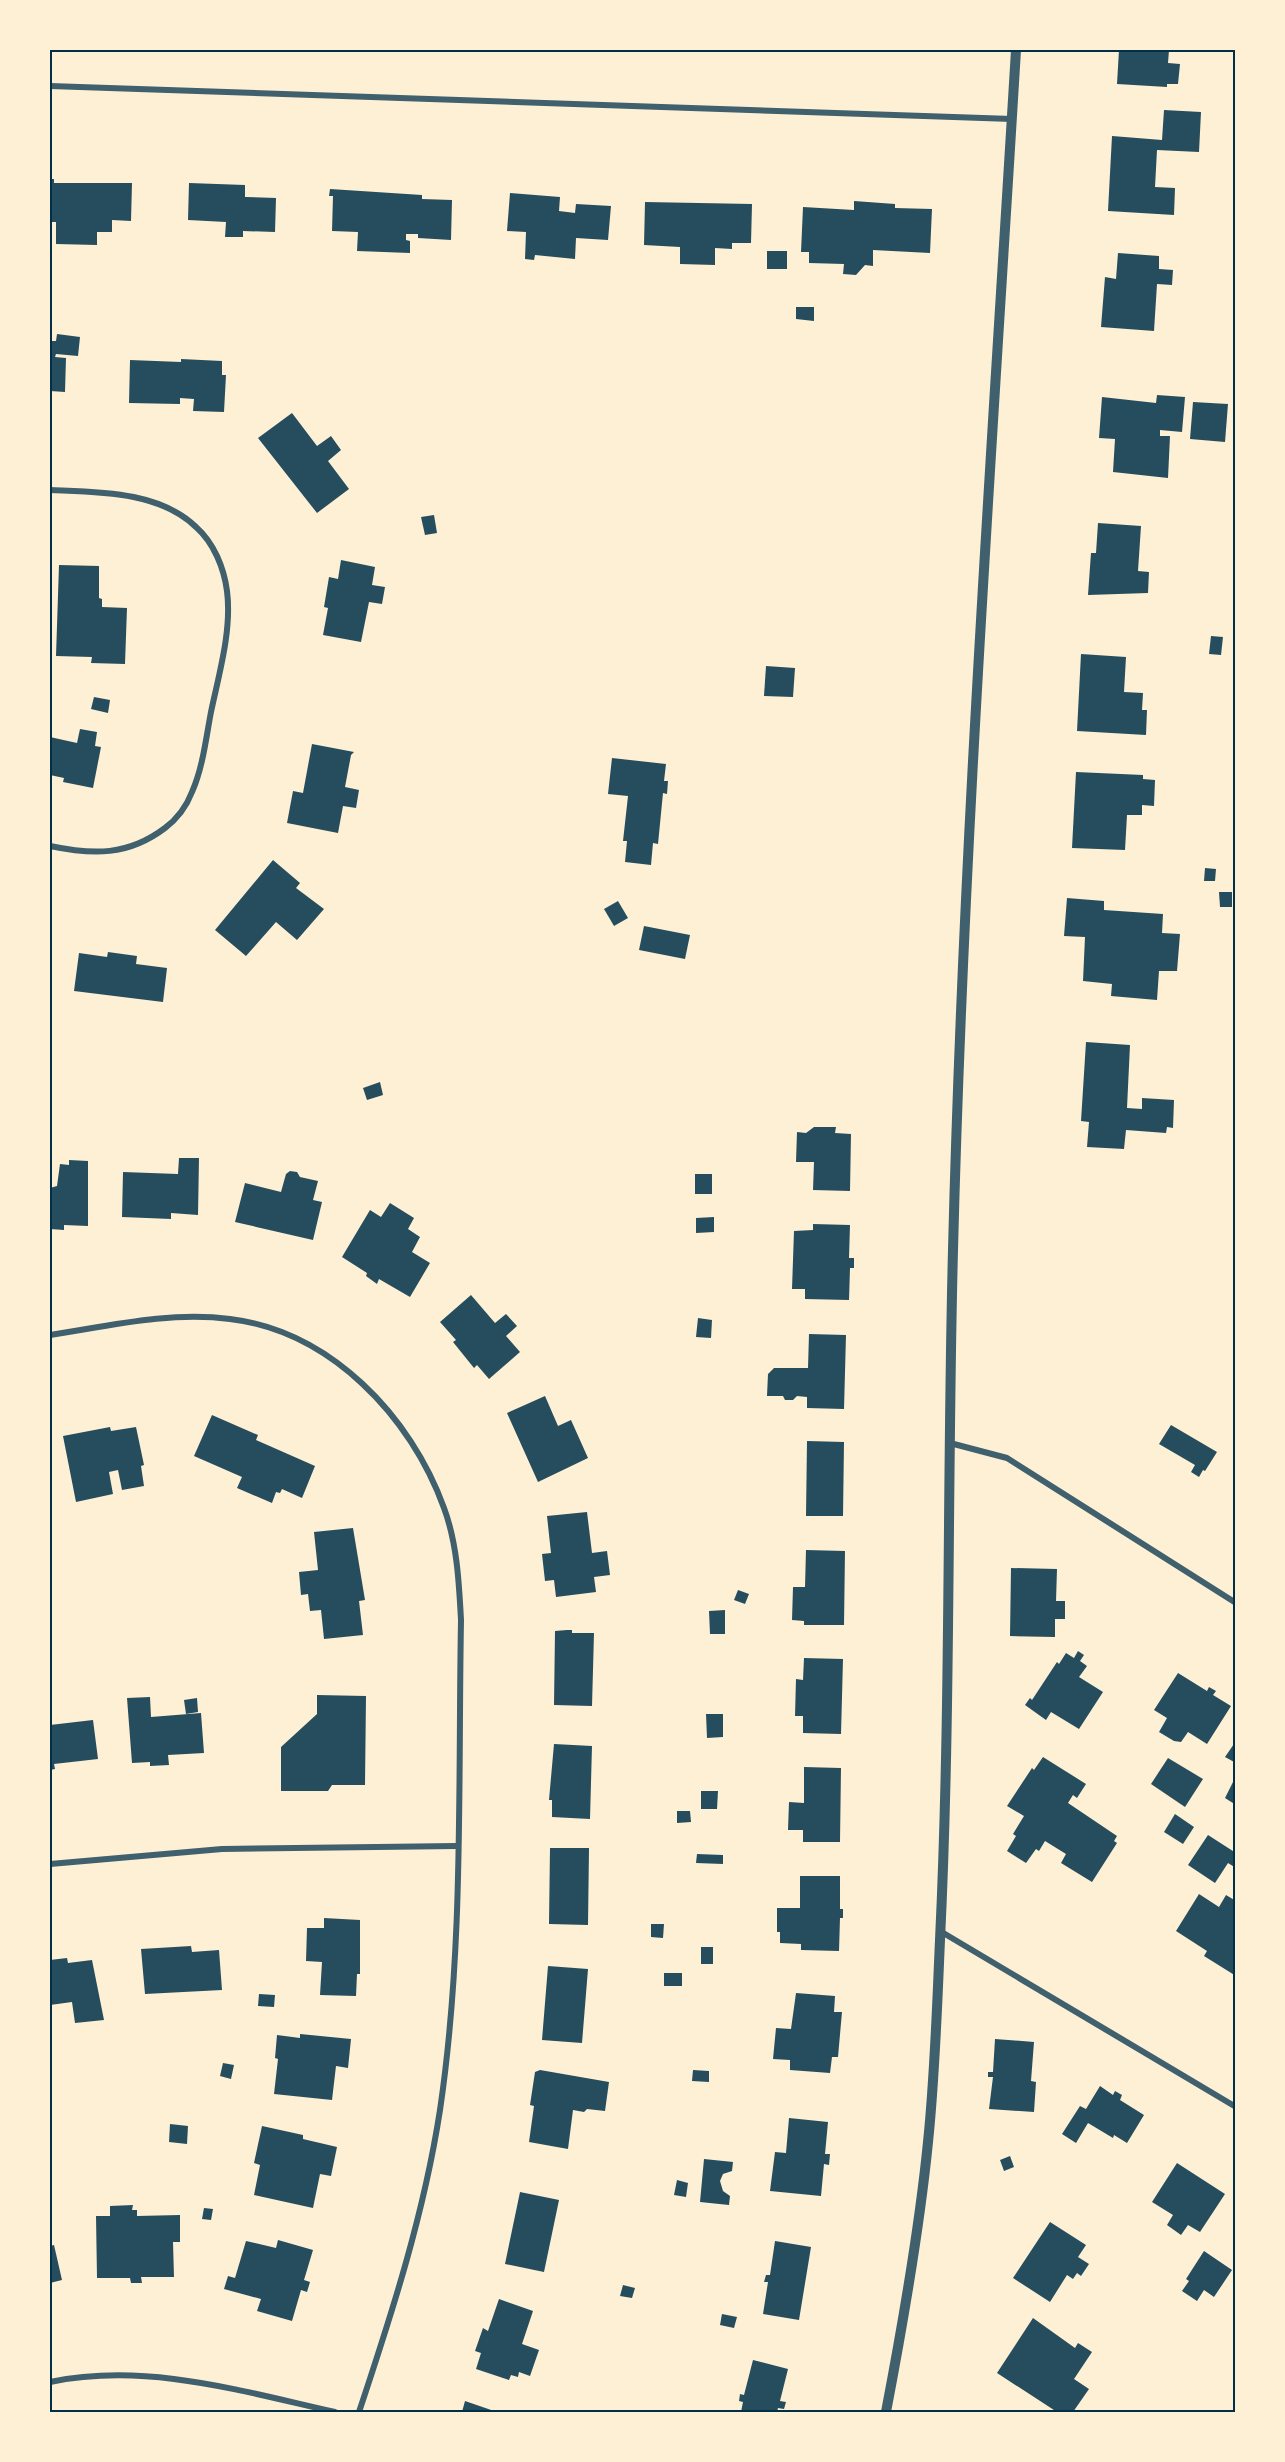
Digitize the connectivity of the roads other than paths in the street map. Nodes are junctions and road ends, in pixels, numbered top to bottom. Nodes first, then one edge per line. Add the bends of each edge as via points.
1 (1016, 50) edge
2 (50, 86) edge
3 (1012, 118) junction
4 (50, 490) edge
5 (50, 846) edge
6 (50, 1335) edge
7 (950, 1443) junction
8 (1236, 1603) edge
9 (457, 1846) junction
10 (50, 1863) edge
11 (940, 1931) junction
12 (1236, 2107) edge
13 (50, 2382) edge
14 (335, 2412) edge
15 (359, 2412) edge
16 (886, 2412) edge

1 - 3 street
2 - 3 street
3 - 7 street via 962,988
4 - 5 street via 148,501 190,521 218,558 228,606 199,773 178,815 151,837 123,850 94,853
6 - 9 street via 179,1317 256,1324 321,1351 353,1375 391,1415 434,1481 445,1509 458,1567 461,1620
7 - 8 street via 1007,1458
7 - 11 street via 948,1699
9 - 10 street via 222,1849
9 - 15 street via 452,2009 433,2148 406,2263
11 - 12 street
11 - 16 street via 924,2177
13 - 14 street via 93,2376 177,2378

